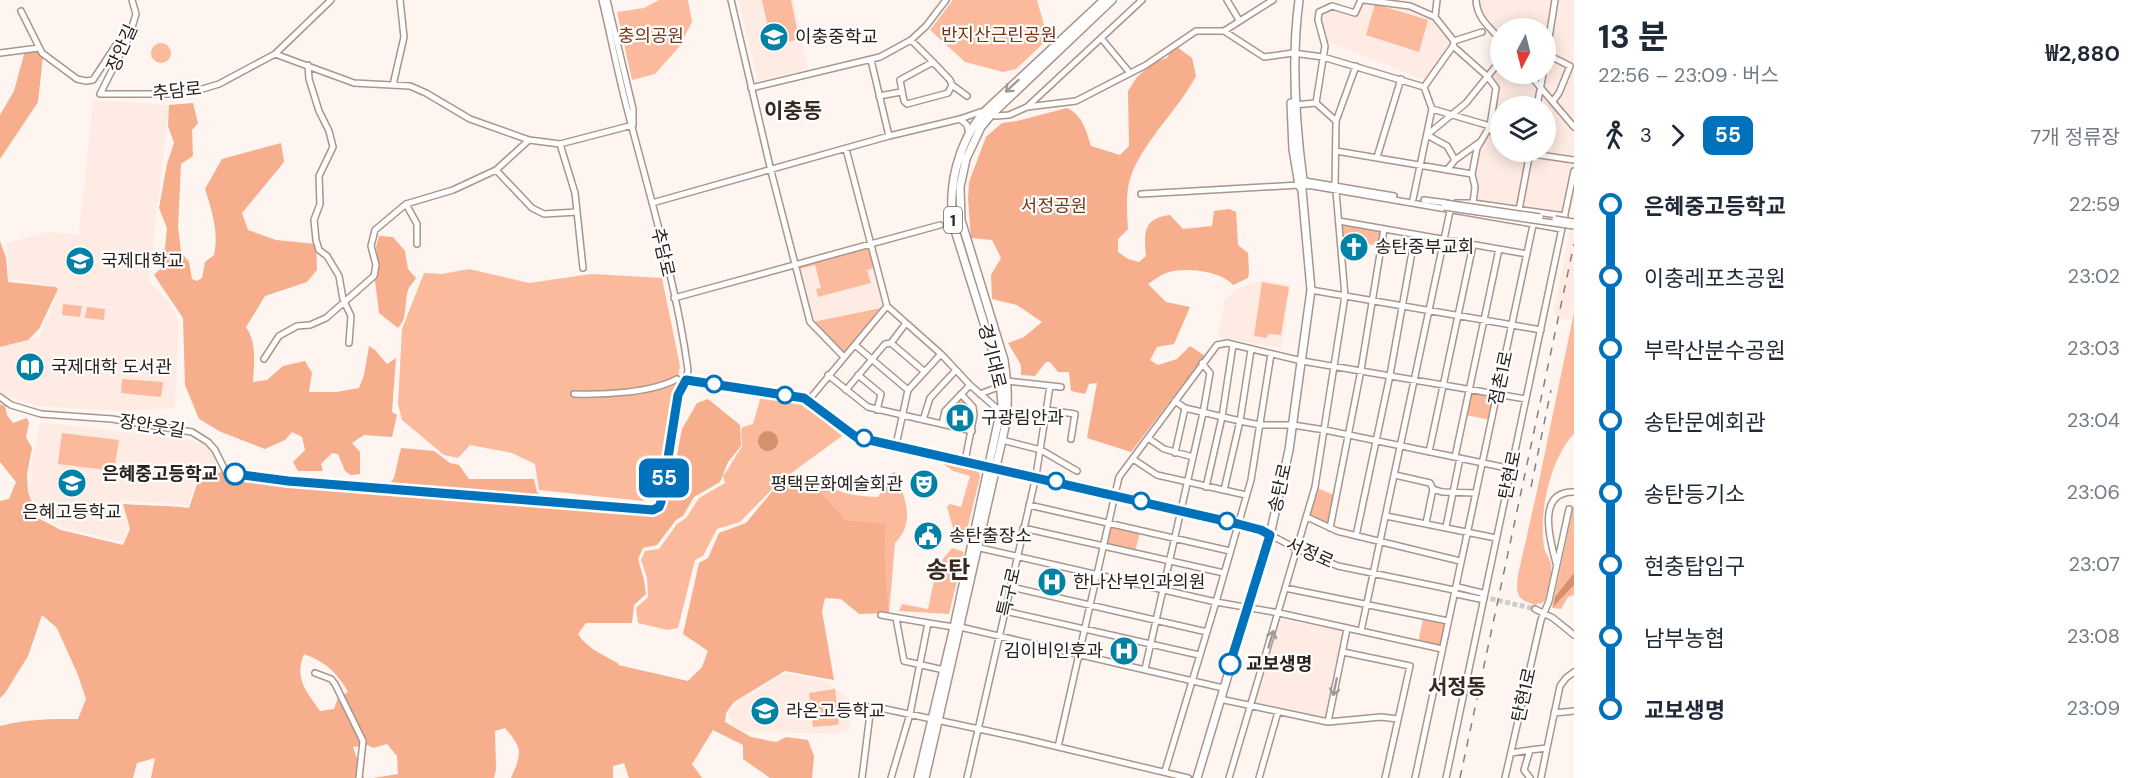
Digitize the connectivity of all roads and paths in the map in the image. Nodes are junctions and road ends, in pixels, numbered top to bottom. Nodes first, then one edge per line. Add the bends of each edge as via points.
1 (132, 0) edge
2 (331, 0) edge
3 (400, 0) edge
4 (602, 0) edge
5 (607, 0) edge
6 (731, 0) edge
7 (946, 0) edge
8 (1099, 0) edge
9 (1104, 0) edge
10 (1112, 0) edge
11 (1118, 0) edge
12 (1142, 0) edge
13 (1227, 0) edge
14 (1273, 0) edge
15 (1297, 0) edge
16 (1363, 0) edge
17 (1437, 0) edge
18 (1476, 0) edge
19 (1555, 0) edge
20 (1396, 2) edge
21 (21, 11) dead end
22 (1435, 17) junction
23 (1552, 18) edge
24 (1088, 19) junction
25 (1239, 20) junction
26 (1490, 28) edge
27 (1224, 31) junction
28 (1482, 32) dead end
29 (129, 37) junction
30 (1101, 38) junction
31 (911, 40) junction
32 (1453, 43) junction
33 (39, 48) junction
34 (1292, 53) junction
35 (0, 54) edge
36 (275, 54) junction
37 (1323, 57) junction
38 (1556, 59) edge
39 (871, 60) junction
40 (933, 62) junction
41 (308, 65) junction
42 (1356, 66) junction
43 (1572, 67) edge
44 (1130, 73) junction
45 (1490, 74) edge
46 (1488, 77) junction
47 (1401, 79) junction
48 (1538, 84) edge
49 (1541, 84) edge
50 (393, 85) junction
51 (952, 85) junction
52 (1424, 87) junction
53 (1541, 87) junction
54 (751, 88) junction
55 (1043, 91) junction
56 (901, 92) junction
57 (100, 94) joint
58 (879, 96) junction
59 (967, 96) dead end
60 (1495, 96) edge
61 (1539, 96) edge
62 (1549, 96) edge
63 (1556, 97) edge
64 (1316, 103) junction
65 (1048, 104) junction
66 (1556, 104) edge
67 (1293, 105) junction
68 (1027, 107) junction
69 (1431, 109) junction
70 (987, 114) junction
71 (1574, 115) edge
72 (1452, 116) junction
73 (1566, 116) junction
74 (960, 119) junction
75 (1336, 121) junction
76 (633, 125) junction
77 (1490, 127) edge
78 (1490, 128) edge
79 (1574, 128) edge
80 (1427, 135) junction
81 (889, 136) junction
82 (969, 136) junction
83 (529, 140) junction
84 (1481, 141) junction
85 (560, 144) junction
86 (846, 149) junction
87 (1336, 151) junction
88 (1377, 157) junction
89 (1556, 157) edge
90 (1455, 160) junction
91 (1574, 160) edge
92 (1528, 162) edge
93 (1420, 166) junction
94 (496, 170) junction
95 (1447, 170) junction
96 (771, 171) junction
97 (1574, 171) edge
98 (1472, 174) junction
99 (1301, 184) junction
100 (1335, 188) junction
101 (1141, 194) dead end
102 (1413, 199) junction
103 (652, 203) junction
104 (1473, 203) junction
105 (406, 204) junction
106 (1446, 207) junction
107 (1519, 210) junction
108 (577, 212) junction
109 (1565, 216) junction
110 (1339, 221) junction
111 (1574, 224) edge
112 (940, 225) dead end
113 (1533, 225) junction
114 (1384, 229) junction
115 (1562, 229) junction
116 (1415, 235) junction
117 (1445, 240) junction
118 (870, 243) junction
119 (417, 244) dead end
120 (1473, 245) junction
121 (1499, 249) junction
122 (1527, 254) junction
123 (794, 264) junction
124 (583, 268) dead end
125 (1311, 290) junction
126 (1346, 296) junction
127 (674, 298) junction
128 (1372, 301) junction
129 (345, 302) junction
130 (887, 306) junction
131 (1401, 306) junction
132 (1430, 310) junction
133 (1457, 315) junction
134 (1485, 320) junction
135 (906, 323) junction
136 (1513, 325) junction
137 (1541, 330) junction
138 (349, 343) dead end
139 (891, 344) junction
140 (855, 345) junction
141 (1233, 345) junction
142 (1251, 350) junction
143 (941, 354) junction
144 (1271, 354) junction
145 (844, 357) junction
146 (264, 359) dead end
147 (873, 360) junction
148 (1302, 361) junction
149 (1202, 363) junction
150 (1335, 366) junction
151 (956, 370) junction
152 (1360, 370) junction
153 (925, 372) junction
154 (828, 375) junction
155 (858, 375) junction
156 (1390, 375) junction
157 (677, 379) dead end
158 (1415, 379) junction
159 (686, 380) junction
160 (1004, 382) junction
161 (1444, 383) junction
162 (970, 385) junction
163 (1050, 386) junction
164 (1061, 387) dead end
165 (1470, 388) junction
166 (846, 390) junction
167 (908, 390) junction
168 (574, 394) dead end
169 (961, 394) junction
170 (980, 394) junction
171 (1498, 394) junction
172 (0, 397) edge
173 (1526, 399) junction
174 (808, 401) junction
175 (1175, 401) junction
176 (1185, 408) junction
177 (877, 410) junction
178 (1047, 410) junction
179 (1001, 411) junction
180 (1203, 413) junction
181 (902, 416) junction
182 (1222, 417) junction
183 (1007, 419) junction
184 (923, 420) junction
185 (1240, 421) junction
186 (942, 424) junction
187 (1260, 425) junction
188 (1293, 425) junction
189 (1325, 430) junction
190 (972, 431) junction
191 (1348, 435) junction
192 (1148, 438) junction
193 (1071, 439) dead end
194 (1002, 440) junction
195 (1376, 441) junction
196 (896, 445) junction
197 (1401, 446) junction
198 (1041, 450) junction
199 (1429, 452) junction
200 (1175, 453) junction
201 (1193, 457) junction
202 (1458, 457) junction
203 (1133, 459) junction
204 (965, 461) junction
205 (1483, 462) junction
206 (993, 467) junction
207 (1512, 469) junction
208 (1077, 471) dead end
209 (1395, 475) junction
210 (1036, 476) junction
211 (1187, 483) junction
212 (1206, 487) junction
213 (1433, 489) junction
214 (1224, 490) junction
215 (1453, 492) junction
216 (1572, 492) edge
217 (1476, 493) junction
218 (1116, 495) junction
219 (1246, 495) junction
220 (1029, 505) junction
221 (1569, 509) dead end
222 (1181, 510) junction
223 (1307, 516) junction
224 (1386, 516) junction
225 (1109, 523) junction
226 (1426, 523) junction
227 (1238, 524) junction
228 (1446, 527) junction
229 (1023, 528) junction
230 (1330, 528) junction
231 (1468, 531) junction
232 (1270, 535) junction
233 (1356, 536) junction
234 (1496, 538) junction
235 (1175, 539) junction
236 (1380, 543) junction
237 (1104, 545) junction
238 (975, 547) junction
239 (1298, 549) junction
240 (1230, 552) junction
241 (1017, 557) junction
242 (1170, 561) junction
243 (1460, 561) junction
244 (1557, 564) junction
245 (1224, 573) junction
246 (1097, 574) junction
247 (1373, 574) junction
248 (1011, 587) junction
249 (1285, 588) junction
250 (1163, 590) junction
251 (1454, 590) junction
252 (1484, 597) junction
253 (1216, 602) junction
254 (1367, 605) junction
255 (1090, 606) junction
256 (1246, 608) junction
257 (1535, 609) tunnel mouth
258 (1005, 611) junction
259 (1279, 613) junction
260 (1544, 613) junction
261 (881, 615) dead end
262 (896, 618) junction
263 (1156, 621) junction
264 (1448, 621) junction
265 (928, 622) junction
266 (957, 627) junction
267 (1085, 629) junction
268 (1347, 629) junction
269 (1207, 632) junction
270 (1361, 632) junction
271 (1574, 635) edge
272 (1000, 636) junction
273 (1150, 644) junction
274 (1442, 649) junction
275 (1342, 652) junction
276 (1079, 654) junction
277 (1199, 655) junction
278 (919, 664) junction
279 (1145, 669) junction
280 (944, 670) junction
281 (1574, 672) edge
282 (315, 673) dead end
283 (1192, 680) junction
284 (1223, 688) junction
285 (1220, 699) junction
286 (1251, 706) junction
287 (1574, 711) edge
288 (1278, 712) junction
289 (1554, 713) junction
290 (910, 714) junction
291 (1398, 719) junction
292 (936, 720) junction
293 (1328, 722) junction
294 (978, 729) junction
295 (1058, 747) junction
296 (1548, 748) junction
297 (1530, 750) junction
298 (1511, 753) junction
299 (1165, 771) junction
300 (359, 778) edge
301 (862, 778) edge
302 (891, 778) edge
303 (918, 778) edge
304 (925, 778) edge
305 (967, 778) edge
306 (1188, 778) edge
307 (1197, 778) edge
308 (1229, 778) edge
309 (1259, 778) edge
310 (1385, 778) edge
311 (1415, 778) edge
312 (1446, 778) edge
313 (1505, 778) edge
314 (1530, 778) edge
315 (1541, 778) edge

1 - 29 street, 장안길 via 136,14
2 - 36 street, 추담로
3 - 50 street via 404,37
4 - 76 street, 추담로
5 - 76 street, 추담로 via 633,109
6 - 54 street
7 - 31 street
8 - 24 main road, 경기대로 / 1
9 - 24 main road, 경기대로 / 1
10 - 24 main road, 경기대로 / 1
11 - 24 main road, 경기대로 / 1
12 - 30 street
13 - 25 street
14 - 25 street
15 - 34 main road, 송탄로
16 - 20 street
16 - 37 street via 1355,13 1332,6 1319,12
17 - 22 street
18 - 26 street via 1481,18
19 - 23 street
20 - 22 street
21 - 33 street
22 - 32 street
24 - 70 main road, 경기대로 / 1
25 - 27 street
27 - 34 street via 1264,57
27 - 44 street via 1196,30
28 - 32 street
29 - 33 street via 116,45 89,81 72,76
29 - 57 street, 장안길
30 - 44 street
30 - 55 street
31 - 39 street
31 - 40 street
32 - 46 street
32 - 52 street
33 - 35 street
34 - 37 street
34 - 67 main road, 송탄로
36 - 41 street
36 - 57 street, 추담로 via 219,84 199,90
37 - 42 street
37 - 64 street
38 - 43 street
39 - 54 street
39 - 58 street
40 - 51 street
40 - 56 street via 900,80
41 - 50 street via 354,83
41 - 129 street via 309,79 333,147 319,176 316,240 339,276
42 - 47 street
42 - 75 street
43 - 63 street
44 - 65 street via 1076,101
45 - 46 street
46 - 60 street via 1496,88
46 - 72 street
47 - 52 street
47 - 88 street
48 - 53 street
49 - 53 street
50 - 83 street via 418,89 470,118
51 - 56 street via 948,93 908,104
51 - 59 street
52 - 69 street
53 - 61 street
53 - 62 street
54 - 96 street
55 - 65 street via 1040,99
55 - 68 street
56 - 58 street
58 - 81 street
64 - 67 street
64 - 75 street
65 - 68 street
66 - 73 street
67 - 99 main road, 송탄로 via 1293,149
68 - 70 street via 1009,115
69 - 72 street
69 - 80 street
70 - 74 street via 980,112
70 - 82 main road, 경기대로 / 1
70 - 160 main road, 경기대로 / 1 via 966,159 959,207 964,235 1001,351
71 - 73 street
72 - 77 street
72 - 80 street
73 - 79 street
74 - 81 street
74 - 82 street via 967,125
75 - 87 street
76 - 85 street
76 - 103 street, 추담로
78 - 84 street
80 - 90 street via 1447,146
80 - 93 street
81 - 86 street
82 - 160 main road, 경기대로 / 1 via 952,184 952,213
83 - 85 street
83 - 94 street
84 - 90 street
84 - 98 street
85 - 108 street
86 - 96 street
86 - 118 street
87 - 88 street
87 - 100 street
88 - 93 street
89 - 91 street
90 - 95 street
92 - 107 street
93 - 95 street
93 - 102 street
94 - 105 street via 453,190
94 - 108 street via 532,208 544,214
95 - 98 street
96 - 103 street
96 - 123 street
97 - 109 street, 탄현로
98 - 104 street
99 - 100 street
99 - 101 street
99 - 125 main road, 송탄로
100 - 102 street
100 - 106 street
100 - 110 street
102 - 106 street
103 - 127 street, 추담로
104 - 106 street
104 - 107 street
105 - 119 street via 417,224
105 - 129 street via 375,230 371,246 376,265 374,276
106 - 111 street, bridge
106 - 113 street
106 - 117 street
107 - 109 street
108 - 124 street
109 - 115 street, 탄현로
110 - 114 street
110 - 126 street
112 - 118 street
113 - 115 street
113 - 122 street, 점촌1로
114 - 116 street
114 - 128 street
115 - 137 street, 탄현로
116 - 117 street
116 - 131 street
117 - 120 street
117 - 132 street
118 - 123 street
118 - 130 street
120 - 121 street
120 - 133 street
121 - 122 street
121 - 134 street
122 - 136 street, 점촌1로
123 - 127 street
123 - 145 street via 810,322
125 - 126 street
125 - 148 main road, 송탄로
126 - 128 street
126 - 150 street
127 - 159 street, 추담로 via 688,370
128 - 131 street
128 - 152 street
129 - 138 street via 351,316
129 - 146 street via 326,318 279,336
130 - 135 street
130 - 140 street
131 - 132 street
131 - 156 street
132 - 133 street
132 - 158 street
133 - 134 street
133 - 161 street
134 - 136 street
134 - 165 street
135 - 139 street
135 - 143 street
136 - 137 street
136 - 171 street, 점촌1로
137 - 173 street, 탄현로
139 - 147 street via 885,344
139 - 153 street
140 - 145 street
140 - 147 street
141 - 142 street
141 - 149 street via 1217,345
141 - 182 street
142 - 144 street
142 - 185 street
143 - 151 street
143 - 153 street
144 - 148 street
144 - 187 street
145 - 154 street
147 - 155 street
147 - 167 street
148 - 150 street
148 - 188 main road, 송탄로
149 - 175 street
149 - 180 street via 1210,373
150 - 152 street
150 - 189 street
151 - 162 street
151 - 184 street via 930,398
152 - 156 street
152 - 191 street
153 - 167 street
154 - 166 street
154 - 174 street
155 - 166 street
155 - 177 street via 880,394
156 - 158 street
156 - 195 street
157 - 168 street via 630,391
158 - 161 street
158 - 197 street
159 - 172 street, 장안웃길 via 678,395 661,502 653,510 227,474 215,450 192,432 112,419 40,414 11,405
159 - 174 street, 서정로
160 - 163 street
160 - 170 street
160 - 179 main road, 경기대로 / 1
160 - 183 main road, 경기대로 / 1
161 - 165 street
161 - 199 street
162 - 169 street
162 - 170 street
163 - 164 street
163 - 178 street, 특구로
165 - 171 street
165 - 202 street
166 - 177 street
167 - 181 street
169 - 186 street via 945,411
169 - 190 street via 972,407
170 - 179 street
171 - 173 street
171 - 205 street, 점촌1로
173 - 207 street, 탄현로
174 - 196 street, 서정로 via 856,437
175 - 176 street
175 - 192 street
176 - 180 street
176 - 200 street
177 - 181 street
178 - 193 street via 1074,414
178 - 198 street, 특구로
179 - 183 street
179 - 206 main road, 경기대로 / 1
180 - 182 street
180 - 201 street
181 - 184 street
181 - 196 street
182 - 185 street
182 - 212 street
183 - 194 main road, 경기대로 / 1
184 - 186 street
185 - 187 street
185 - 214 street
186 - 190 street
187 - 188 street
187 - 219 street
188 - 189 street
188 - 232 main road, 송탄로
189 - 191 street
189 - 223 street
190 - 204 street
191 - 195 street
191 - 230 street
192 - 200 street
192 - 203 street
194 - 198 street
194 - 206 main road, 경기대로 / 1
195 - 197 street
195 - 233 street
196 - 204 street, 서정로
197 - 199 street
197 - 209 street
198 - 208 street
198 - 210 street, 특구로
199 - 202 street
200 - 201 street
201 - 211 street
202 - 205 street
202 - 215 street
203 - 211 street via 1157,475
203 - 218 street via 1119,477
204 - 206 street, 서정로
205 - 207 street
205 - 217 street, 점촌1로
206 - 210 street, 서정로
206 - 238 main road, 경기대로 / 1
207 - 234 street, 탄현로
209 - 213 street via 1430,483
209 - 224 street
210 - 218 street, 서정로
210 - 220 street, 특구로
211 - 212 street
211 - 222 street
212 - 214 street
213 - 215 street
213 - 226 street
214 - 219 street
215 - 217 street
215 - 228 street
216 - 244 street via 1560,493 1550,508 1549,536
217 - 231 street, 점촌1로
218 - 222 street, 서정로
218 - 225 street
219 - 227 street
220 - 225 street
220 - 229 street, 특구로
221 - 244 street, 탄현1로
222 - 227 street, 서정로
222 - 235 street
223 - 230 street
223 - 239 street
224 - 226 street
224 - 236 street
225 - 235 street
225 - 237 street
226 - 228 street
227 - 232 street, 서정로
227 - 240 street
228 - 231 street
229 - 237 street
229 - 241 street, 특구로
230 - 233 street
231 - 234 street
231 - 243 street, 점촌1로
232 - 239 street, 서정로
232 - 256 main road, 송탄로
233 - 236 street
234 - 252 street, 탄현로
235 - 240 street
235 - 242 street
236 - 243 street
236 - 247 street
237 - 242 street
237 - 246 street
238 - 241 street
238 - 266 main road, 경기대로 / 1
239 - 247 street, 서정로 via 1338,566
239 - 249 street
240 - 245 street
241 - 246 street
241 - 248 street, 특구로
242 - 245 street
242 - 250 street
243 - 251 street, 점촌1로
244 - 260 street, 탄현1로
245 - 253 street
246 - 250 street
246 - 255 street
247 - 251 street, 서정로
247 - 254 street
248 - 255 street
248 - 258 street, 특구로
249 - 254 street
249 - 259 street
250 - 253 street
250 - 263 street
251 - 252 street, 서정로 via 1456,594
251 - 264 street, 점촌1로
252 - 312 street, 탄현로
253 - 256 street
253 - 269 street
254 - 264 street
254 - 270 street
255 - 263 street
255 - 267 street
256 - 259 street
256 - 284 main road, 송탄로
257 - 260 street
258 - 267 street
258 - 272 street, 특구로
259 - 268 street
286 -> 259 street
260 - 271 street
260 - 298 street, 탄현1로
261 - 262 street
262 - 265 street
262 - 278 street via 904,661
263 - 269 street
263 - 273 street
264 - 274 street, 점촌1로
265 - 266 street
265 - 278 street
266 - 272 street
266 - 280 main road, 경기대로 / 1
266 - 292 main road, 경기대로 / 1
267 - 273 street
267 - 276 street
268 - 270 street
268 - 275 street
269 - 277 street
270 - 274 street
272 - 276 street
272 - 294 street, 특구로
273 - 277 street
273 - 279 street
274 - 311 street, 점촌1로
275 - 291 street via 1410,666
275 -> 293 street
276 - 279 street
276 - 295 street
277 - 283 street
278 - 280 street
278 - 290 street
279 - 283 street
280 - 292 main road, 경기대로 / 1
281 - 289 street via 1560,686
282 - 300 street via 335,684 363,741
283 - 284 street
283 - 299 street
284 - 285 main road, 송탄로
285 - 286 street
285 - 307 main road, 송탄로
286 - 288 street
286 - 308 street
287 - 289 street
288 - 293 street
288 - 309 street
289 - 296 street
290 - 292 street
290 - 301 street via 871,706
290 - 302 street
291 - 293 street
291 - 310 street
292 - 294 street
292 - 303 main road, 경기대로 / 1
292 - 304 main road, 경기대로 / 1
294 - 295 street
294 - 305 street, 특구로
295 - 299 street
296 - 297 street
296 - 315 street
297 - 298 street
297 - 314 street via 1524,770
298 - 313 street, 탄현1로
299 - 306 street

